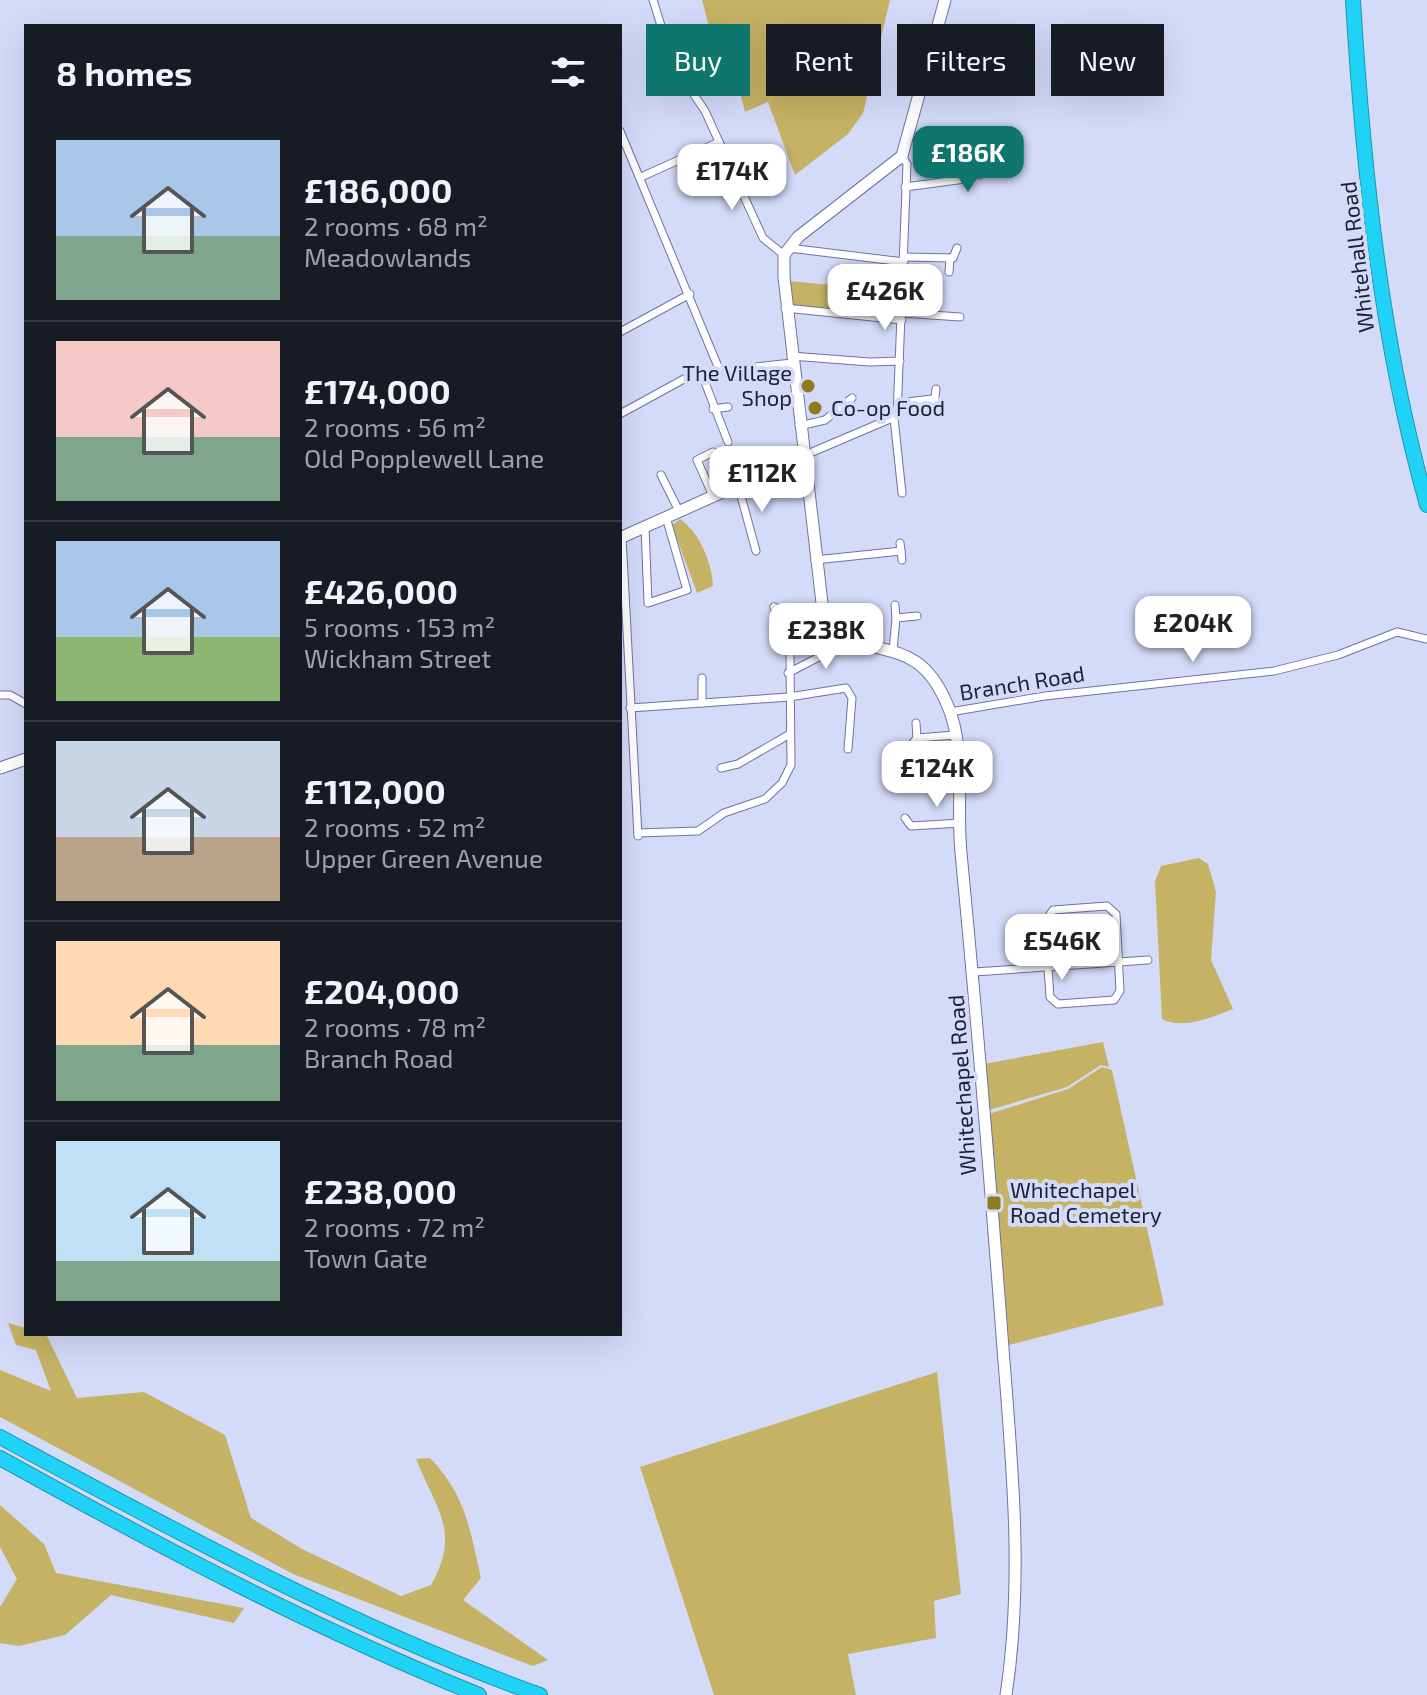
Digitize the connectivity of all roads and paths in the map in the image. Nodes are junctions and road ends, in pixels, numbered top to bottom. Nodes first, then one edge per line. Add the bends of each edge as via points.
1 (653, 0) edge
2 (945, 0) edge
3 (1353, 0) edge
4 (939, 24) edge
5 (919, 96) edge
6 (622, 135) edge
7 (961, 135) dead end
8 (972, 137) junction
9 (987, 140) dead end
10 (719, 142) junction
11 (630, 153) junction
12 (902, 156) junction
13 (622, 157) edge
14 (966, 171) junction
15 (980, 175) dead end
16 (641, 177) junction
17 (905, 187) junction
18 (957, 248) dead end
19 (786, 252) junction
20 (952, 258) junction
21 (904, 260) junction
22 (949, 272) dead end
23 (690, 294) junction
24 (785, 308) junction
25 (902, 317) junction
26 (960, 317) dead end
27 (622, 331) edge
28 (792, 359) junction
29 (900, 361) junction
30 (719, 369) junction
31 (701, 372) junction
32 (936, 389) dead end
33 (852, 398) dead end
34 (932, 399) junction
35 (899, 403) junction
36 (728, 407) dead end
37 (713, 409) junction
38 (933, 412) dead end
39 (622, 413) edge
40 (894, 418) junction
41 (799, 426) junction
42 (728, 442) dead end
43 (713, 452) dead end
44 (803, 456) junction
45 (661, 475) dead end
46 (738, 485) junction
47 (902, 493) dead end
48 (713, 496) junction
49 (1427, 505) edge
50 (679, 511) junction
51 (666, 517) junction
52 (645, 527) junction
53 (622, 537) edge
54 (756, 551) dead end
55 (901, 551) dead end
56 (815, 560) junction
57 (622, 570) edge
58 (623, 602) edge
59 (895, 605) dead end
60 (917, 616) dead end
61 (896, 618) junction
62 (824, 620) junction
63 (811, 624) junction
64 (1427, 639) edge
65 (850, 641) junction
66 (893, 651) junction
67 (790, 653) junction
68 (788, 673) junction
69 (702, 678) dead end
70 (0, 695) edge
71 (789, 697) junction
72 (24, 703) edge
73 (702, 703) junction
74 (630, 708) junction
75 (950, 712) junction
76 (916, 723) dead end
77 (790, 734) junction
78 (955, 735) junction
79 (848, 749) dead end
80 (24, 760) edge
81 (0, 768) edge
82 (721, 768) dead end
83 (905, 818) dead end
84 (960, 823) junction
85 (1148, 960) dead end
86 (1119, 962) junction
87 (1048, 967) junction
88 (974, 972) junction
89 (0, 1437) edge
90 (0, 1458) edge
91 (479, 1695) edge
92 (540, 1695) edge
93 (1006, 1695) edge

1 - 10 street via 673,64
2 - 4 main road
3 - 49 highway, Whitehall Road via 1386,324
5 - 12 main road
6 - 11 street
7 - 8 street
8 - 9 street
8 - 14 street
10 - 16 street
10 - 19 street via 763,238
11 - 13 street
11 - 16 street
12 - 17 street via 907,164
12 - 19 main road
14 - 15 street
14 - 17 street via 965,179
16 - 23 street
17 - 21 street
18 - 20 street
19 - 21 street
19 - 24 main road
20 - 21 street
20 - 22 street
21 - 25 street
23 - 27 street
23 - 30 street
24 - 25 street
24 - 28 main road
25 - 26 street
25 - 29 street
28 - 29 street
28 - 30 street
28 - 41 main road
29 - 35 street
30 - 31 street
31 - 37 street
31 - 39 street via 664,386
32 - 34 street
33 - 41 street via 825,420
34 - 35 street
34 - 38 street
35 - 40 street
36 - 37 street
37 - 42 street
40 - 44 street
40 - 47 street
41 - 44 main road
43 - 48 street via 697,460
44 - 46 main road
44 - 56 main road
45 - 50 street
46 - 48 main road
46 - 54 street
48 - 50 main road
50 - 51 main road
51 - 52 main road
51 - 52 street via 687,590 648,603
52 - 53 main road
55 - 56 street
56 - 62 main road
57 - 58 street
58 - 74 street
59 - 61 street
60 - 61 street
61 - 66 street
62 - 63 street
62 - 65 main road
63 - 67 street
63 - 67 street via 774,607
64 - 75 street, Branch Road via 1397,632 1338,655 1274,671
65 - 66 main road, Whitechapel Road
65 - 68 street
66 - 75 main road, Whitechapel Road via 919,663
67 - 68 street
68 - 71 street
69 - 73 street
70 - 72 street
71 - 73 street
71 - 77 street
71 - 79 street via 846,688 852,698
73 - 74 street
74 - 77 street via 638,836 698,831 724,813 765,799 791,765
75 - 78 main road, Whitechapel Road
76 - 78 street via 914,741
77 - 82 street
78 - 84 main road, Whitechapel Road
80 - 81 main road
83 - 84 street via 911,826
84 - 88 main road, Whitechapel Road
85 - 86 street
86 - 87 street
86 - 87 street via 1120,991 1114,1000 1058,1004 1050,997
86 - 87 street via 1116,914 1107,906 1053,910 1045,922
87 - 88 street
88 - 93 main road, Whitechapel Road via 1012,1465 1016,1577
89 - 92 highway via 376,1628
90 - 91 highway via 269,1603

